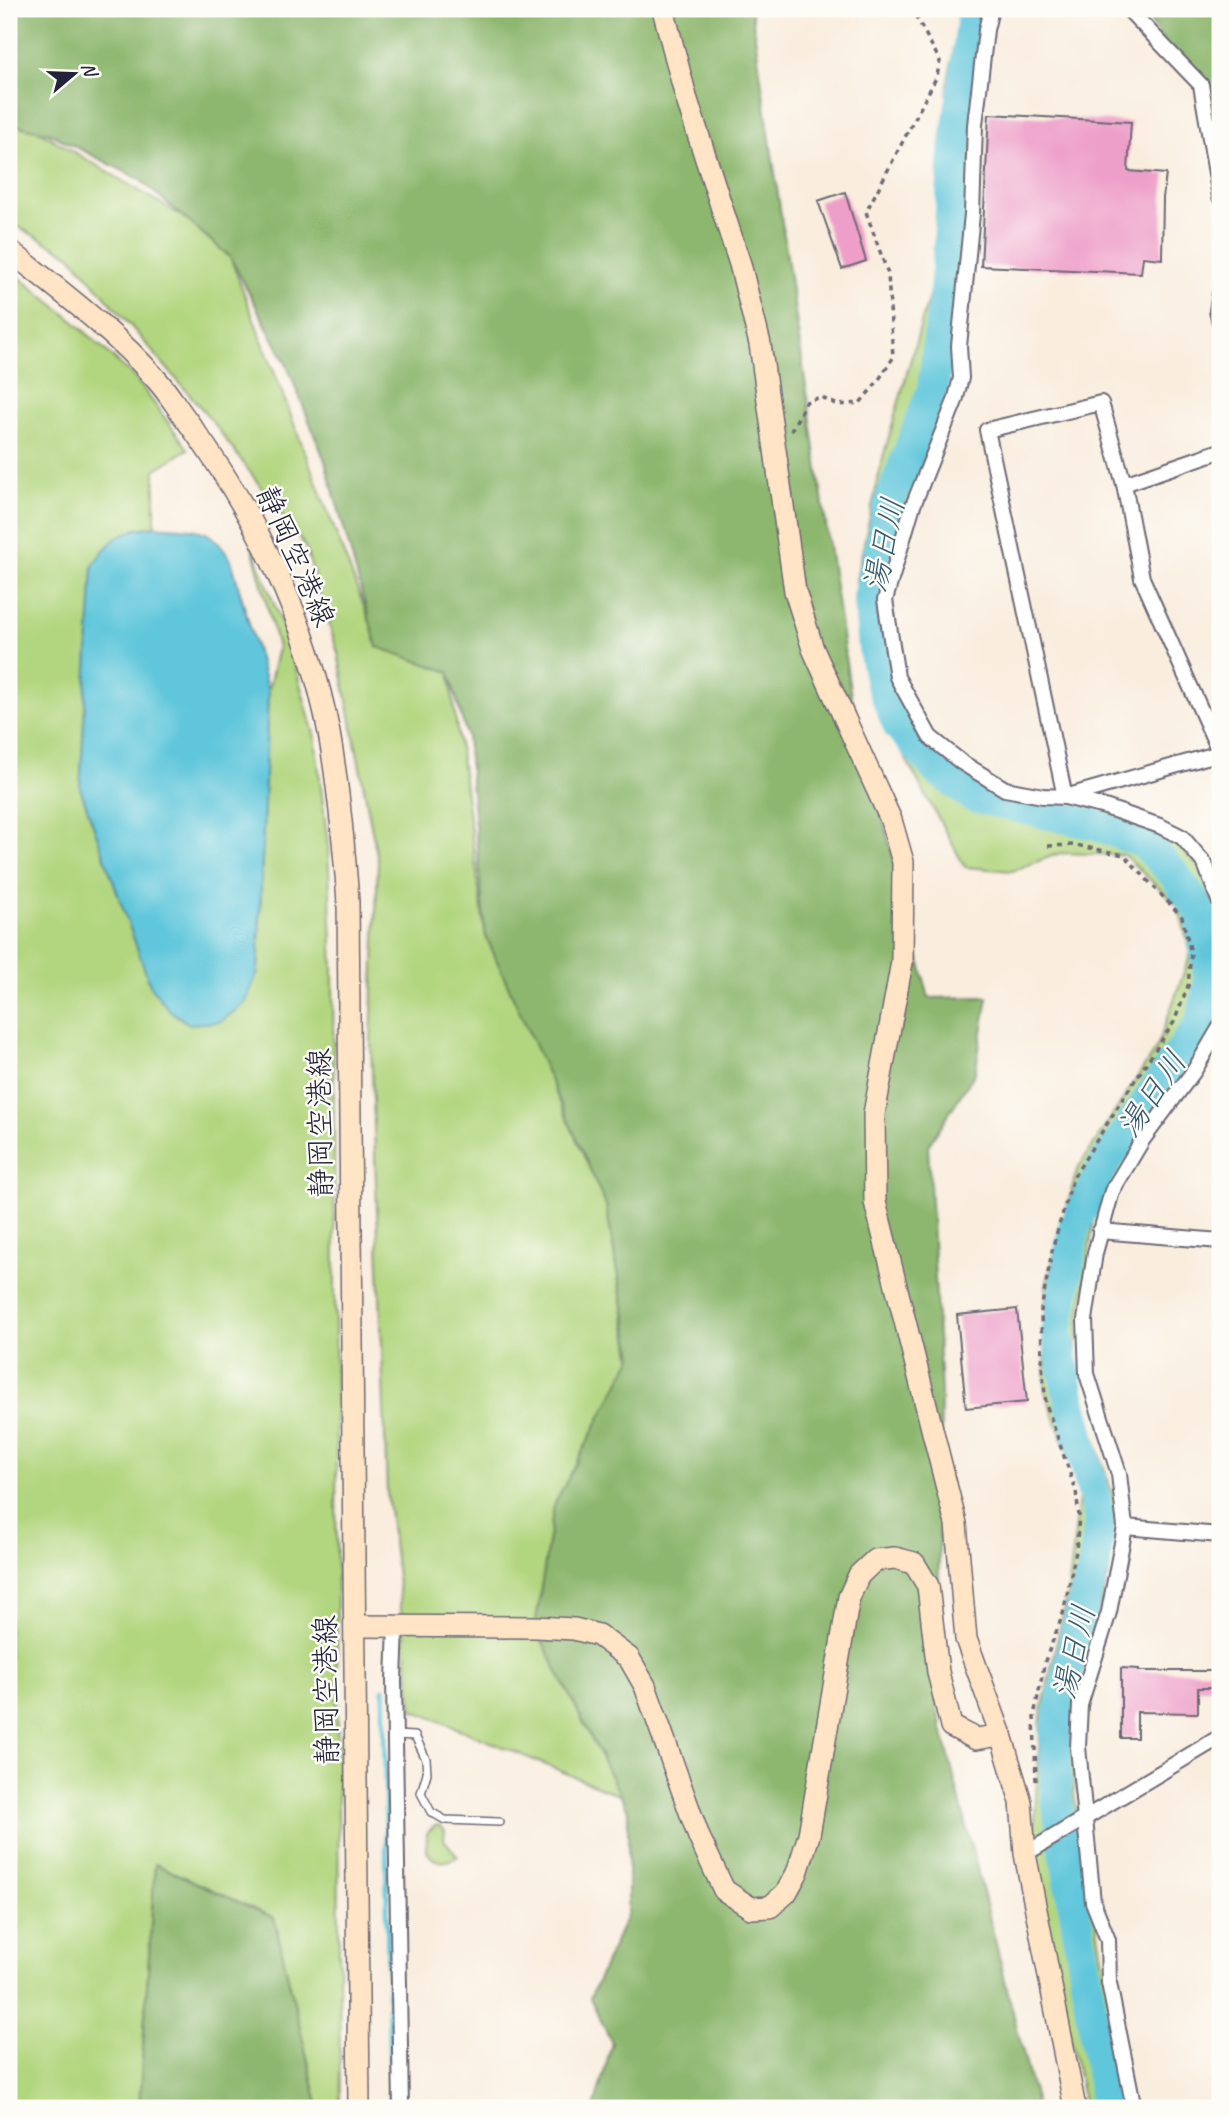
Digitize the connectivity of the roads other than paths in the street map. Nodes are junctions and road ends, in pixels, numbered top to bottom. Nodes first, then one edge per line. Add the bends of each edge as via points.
1 (663, 9) edge
2 (991, 9) edge
3 (1128, 9) edge
4 (1220, 197) edge
5 (9, 250) edge
6 (1220, 292) edge
7 (1220, 323) edge
8 (1220, 450) edge
9 (1124, 484) junction
10 (1220, 752) edge
11 (1065, 797) junction
12 (1220, 903) edge
13 (1220, 1027) edge
14 (1100, 1231) junction
15 (1220, 1241) edge
16 (1125, 1527) junction
17 (1220, 1535) edge
18 (355, 1626) junction
19 (396, 1626) junction
20 (395, 1735) junction
21 (1001, 1735) junction
22 (1220, 1737) edge
23 (1086, 1817) junction
24 (499, 1822) dead end
25 (1025, 1854) junction
26 (359, 2108) edge
27 (401, 2108) edge
28 (1075, 2108) edge
29 (1134, 2108) edge

1 - 21 street via 760,344 795,591 813,649 891,820 903,862 902,962 874,1114 875,1202 956,1524 965,1639
2 - 11 street via 975,125 959,346 961,378 912,508 885,600 897,677 930,737 1005,789
3 - 4 street via 1201,85
5 - 18 street, 静岡空港線 via 96,320 157,380 236,492 275,566 329,731 342,815 348,902
6 - 7 street
8 - 9 street
9 - 10 street via 1142,579
9 - 11 street via 1101,403 987,430
10 - 11 street
11 - 12 street via 1149,822 1182,837 1205,864
13 - 14 street via 1112,1191
14 - 15 street
14 - 16 street via 1085,1320 1087,1374 1119,1474
16 - 17 street
16 - 23 street via 1109,1612 1080,1704
18 - 19 street
18 - 26 street, 静岡空港線
19 - 20 street
19 - 21 street via 574,1629 598,1635 629,1658 645,1686 714,1872 724,1890 751,1908 770,1907 786,1893 797,1873 809,1835 849,1597 859,1575 874,1559 914,1563 928,1586 937,1672 951,1726 976,1739
20 - 24 lane via 415,1736 420,1742 427,1766 421,1793 431,1812 445,1820
20 - 27 street
21 - 25 street via 1021,1802
22 - 23 street
23 - 25 street
23 - 29 street via 1093,1902 1108,1940 1109,1983
25 - 28 street

